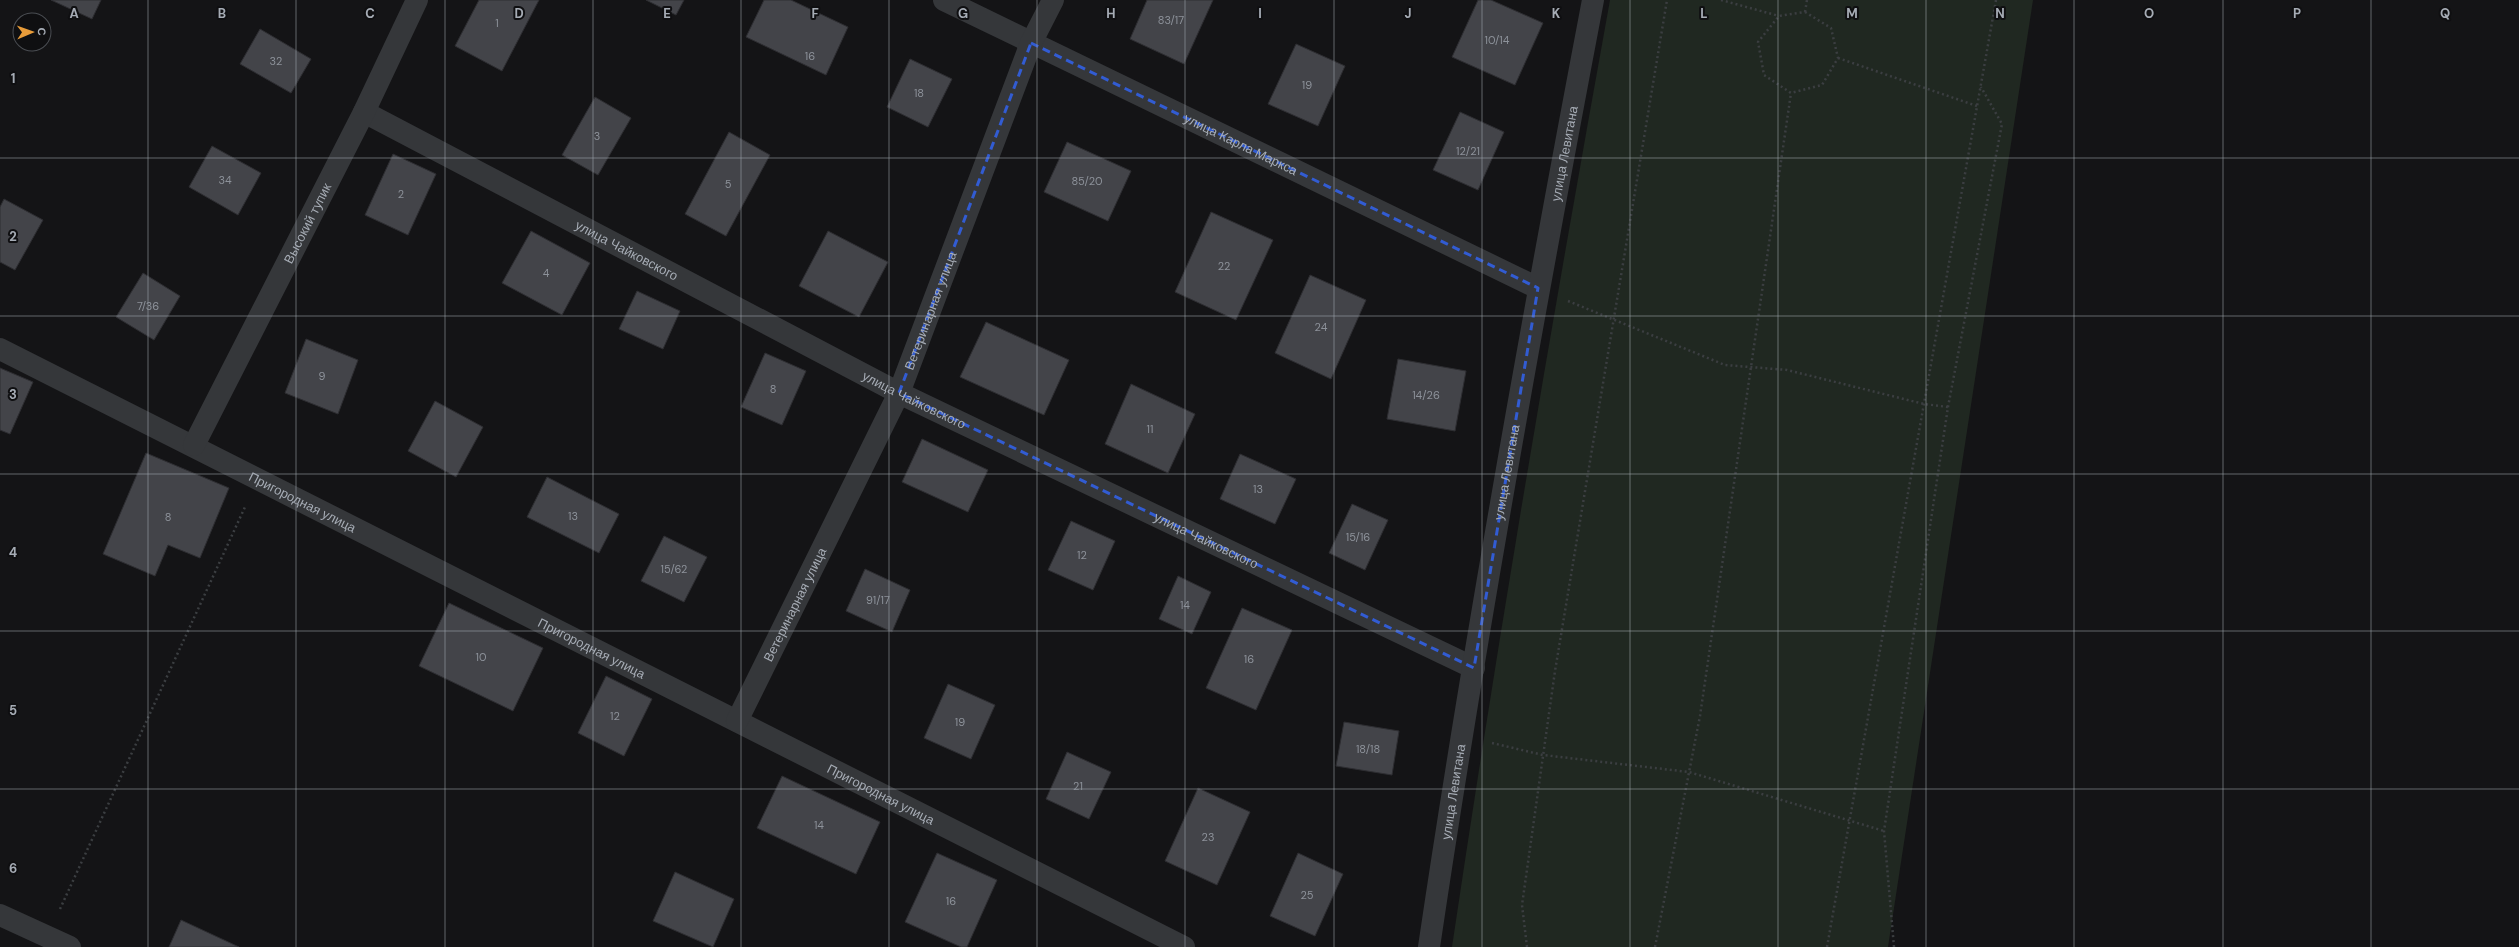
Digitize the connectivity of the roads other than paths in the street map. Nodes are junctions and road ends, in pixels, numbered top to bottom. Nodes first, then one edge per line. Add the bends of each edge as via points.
1 (417, 0) edge
2 (944, 0) edge
3 (1053, 0) edge
4 (1593, 0) edge
5 (1031, 43) junction
6 (364, 112) junction
7 (1538, 288) junction
8 (0, 348) edge
9 (899, 393) junction
10 (194, 445) junction
11 (1474, 668) junction
12 (737, 721) junction
13 (0, 915) edge
14 (70, 947) edge
15 (1184, 947) edge
16 (1429, 947) edge

1 - 6 street, Высокий тупик
2 - 5 street, улица Карла Маркса
3 - 5 street, Ветеринарная улица
4 - 7 street, улица Левитана
5 - 7 street, улица Карла Маркса
5 - 9 street, Ветеринарная улица
6 - 9 street, улица Чайковского
6 - 10 street, Высокий тупик
7 - 11 street, улица Левитана
8 - 10 street, Пригородная улица
9 - 11 street, улица Чайковского
9 - 12 street, Ветеринарная улица
10 - 12 street, Пригородная улица
11 - 16 street, улица Левитана via 1461,736
12 - 15 street, Пригородная улица
13 - 14 street

